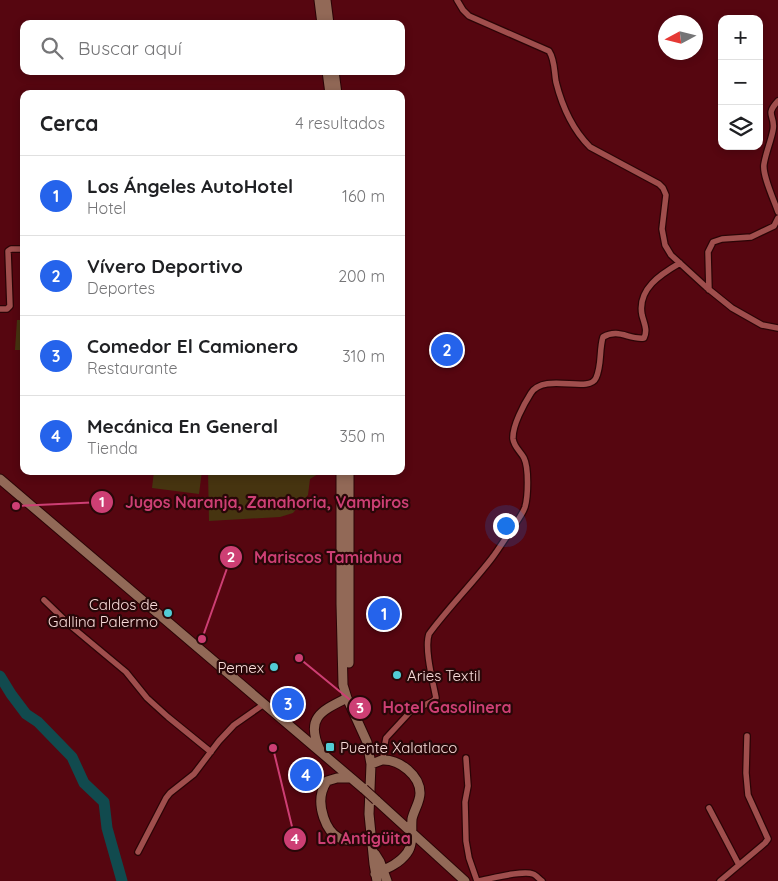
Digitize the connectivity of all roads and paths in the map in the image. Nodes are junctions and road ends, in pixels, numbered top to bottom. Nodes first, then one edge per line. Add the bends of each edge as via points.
1 (319, 0) edge
2 (326, 0) edge
3 (457, 0) edge
4 (322, 20) edge
5 (328, 20) edge
6 (328, 75) edge
7 (335, 75) edge
8 (329, 90) edge
9 (336, 90) edge
10 (778, 101) edge
11 (778, 212) edge
12 (778, 218) edge
13 (20, 249) edge
14 (680, 263) junction
15 (709, 290) junction
16 (0, 309) edge
17 (778, 328) edge
18 (342, 475) edge
19 (349, 475) edge
20 (0, 479) edge
21 (44, 600) dead end
22 (347, 696) junction
23 (264, 704) junction
24 (747, 736) dead end
25 (211, 752) junction
26 (323, 755) junction
27 (466, 758) dead end
28 (383, 760) junction
29 (371, 764) junction
30 (350, 778) junction
31 (709, 808) dead end
32 (414, 813) junction
33 (393, 815) junction
34 (412, 834) junction
35 (371, 838) junction
36 (138, 852) dead end
37 (739, 865) junction
38 (378, 875) edge
39 (387, 881) edge
40 (465, 881) edge
41 (478, 881) edge
42 (542, 881) edge
43 (720, 881) edge

1 - 4 main road
2 - 5 main road
3 - 14 street via 469,16 549,51 565,109 584,141 663,188 666,195 662,229 665,245
6 - 8 main road
7 - 9 main road
10 - 11 street via 771,111 774,129 763,171
12 - 15 street via 774,226 752,237 713,242 708,252
13 - 16 street via 8,251 10,306
14 - 15 street
14 - 28 street via 662,274 645,293 641,307 646,331 644,338 624,334 603,337 594,382 587,385 540,385 528,397 513,431 514,444 526,464 525,507 493,558 430,634 427,648 436,698 410,712 386,738
15 - 17 street via 762,325
18 - 22 main road via 341,604 343,685
19 - 22 main road
20 - 23 main road
21 - 25 street via 126,672 161,711
22 - 26 main road via 316,719 314,731
22 - 29 main road via 367,742
23 - 25 street via 234,726
23 - 26 main road
24 - 37 street via 748,795 768,839
25 - 36 street via 194,774 166,798
26 - 30 main road
27 - 41 street via 466,841
28 - 29 main road
28 - 32 main road via 396,762 413,775 420,794
29 - 35 main road
30 - 33 main road, bridge
30 - 35 main road via 327,781 322,793 323,815 330,830 338,837 349,841
31 - 37 street
32 - 33 main road
32 - 34 main road
33 - 34 main road
34 - 38 main road via 409,851
34 - 40 main road
35 - 38 main road
37 - 43 street
38 - 39 main road
41 - 42 street via 527,873

